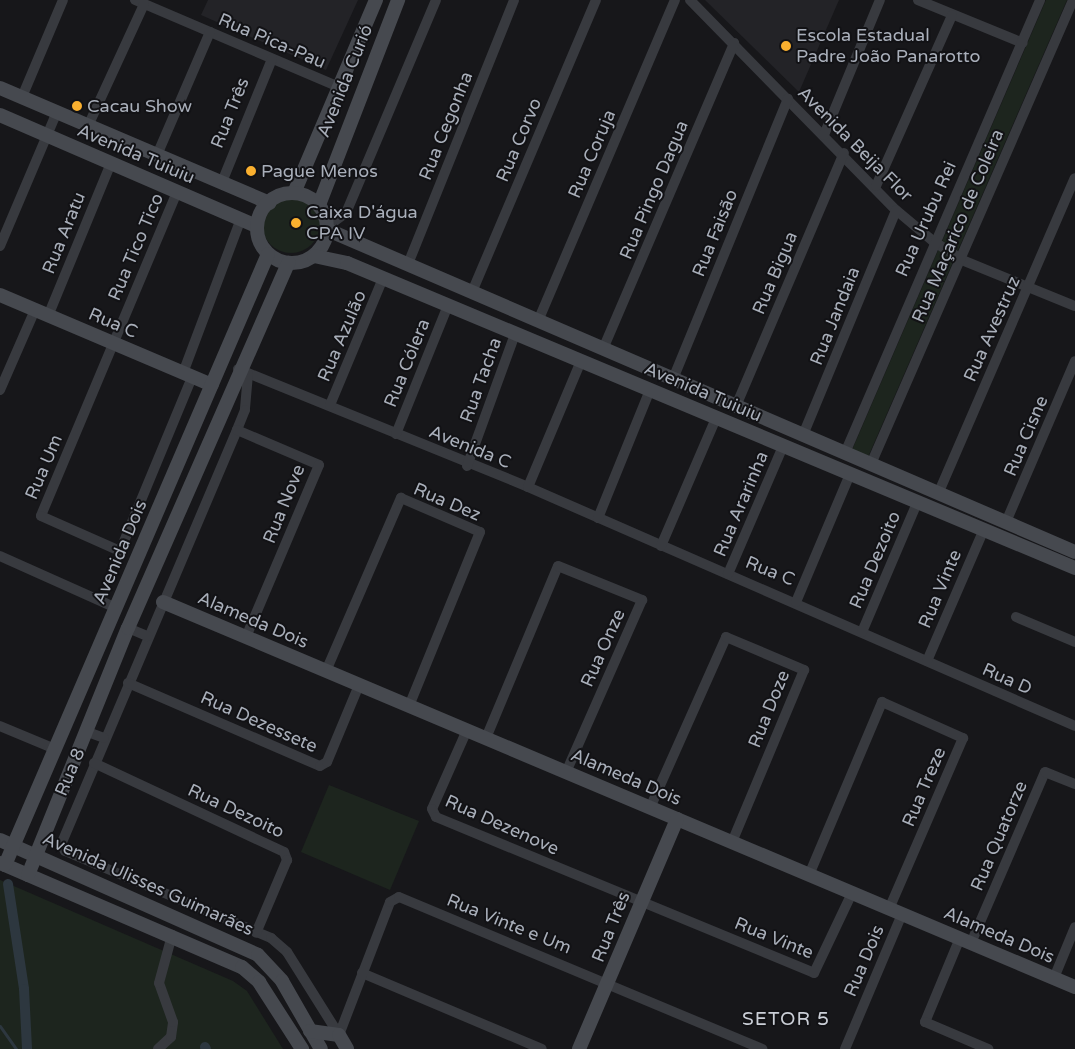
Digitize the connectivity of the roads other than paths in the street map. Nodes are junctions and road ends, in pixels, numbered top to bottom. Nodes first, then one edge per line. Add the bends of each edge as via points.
1 (63, 0) edge
2 (376, 0) edge
3 (398, 0) edge
4 (436, 0) edge
5 (514, 0) edge
6 (596, 0) edge
7 (675, 0) edge
8 (690, 0) edge
9 (880, 0) edge
10 (918, 0) edge
11 (1040, 0) edge
12 (1073, 0) edge
13 (140, 2) edge
14 (952, 15) junction
15 (210, 32) junction
16 (734, 43) junction
17 (1023, 43) junction
18 (272, 59) junction
19 (0, 88) edge
20 (341, 88) junction
21 (22, 97) junction
22 (788, 99) junction
23 (57, 112) junction
24 (0, 116) edge
25 (88, 126) junction
26 (46, 135) junction
27 (824, 135) junction
28 (844, 153) junction
29 (157, 155) junction
30 (111, 163) junction
31 (1075, 178) edge
32 (222, 182) junction
33 (876, 186) junction
34 (177, 192) junction
35 (294, 193) junction
36 (268, 202) junction
37 (319, 205) junction
38 (896, 210) junction
39 (241, 219) junction
40 (257, 226) junction
41 (328, 228) junction
42 (933, 241) junction
43 (0, 246) edge
44 (268, 254) junction
45 (314, 256) junction
46 (962, 260) junction
47 (288, 263) junction
48 (408, 264) junction
49 (383, 278) junction
50 (1029, 287) junction
51 (472, 292) junction
52 (0, 295) edge
53 (448, 305) junction
54 (1075, 306) edge
55 (42, 313) junction
56 (538, 321) junction
57 (515, 334) junction
58 (113, 343) junction
59 (603, 349) junction
60 (581, 361) junction
61 (1075, 362) edge
62 (243, 372) junction
63 (188, 375) junction
64 (673, 379) junction
65 (212, 385) junction
66 (692, 387) junction
67 (0, 390) edge
68 (650, 390) junction
69 (684, 404) junction
70 (330, 405) junction
71 (736, 406) junction
72 (716, 418) junction
73 (237, 430) junction
74 (396, 434) junction
75 (803, 435) junction
76 (784, 446) junction
77 (845, 453) junction
78 (871, 464) junction
79 (467, 466) junction
80 (850, 474) junction
81 (528, 487) junction
82 (938, 494) junction
83 (918, 501) junction
84 (598, 518) junction
85 (1006, 522) junction
86 (984, 529) junction
87 (1024, 530) junction
88 (1018, 544) junction
89 (661, 546) junction
90 (1074, 548) edge
91 (0, 556) edge
92 (1075, 568) edge
93 (728, 574) junction
94 (163, 602) junction
95 (796, 602) junction
96 (116, 608) junction
97 (1016, 617) dead end
98 (128, 628) junction
99 (862, 632) junction
100 (147, 636) junction
101 (246, 637) junction
102 (1075, 642) edge
103 (927, 662) junction
104 (326, 671) junction
105 (128, 683) junction
106 (359, 685) junction
107 (409, 706) junction
108 (0, 726) edge
109 (1075, 726) edge
110 (467, 730) junction
111 (85, 731) junction
112 (104, 738) junction
113 (486, 738) junction
114 (55, 749) junction
115 (94, 763) junction
116 (566, 772) junction
117 (1075, 784) edge
118 (56, 804) junction
119 (650, 808) junction
120 (74, 810) junction
121 (677, 819) junction
122 (0, 840) edge
123 (732, 842) junction
124 (14, 845) junction
125 (36, 854) junction
126 (3, 864) edge
127 (28, 875) junction
128 (809, 875) junction
129 (852, 893) junction
130 (642, 901) junction
131 (889, 909) junction
132 (902, 914) junction
133 (1075, 926) edge
134 (256, 933) junction
135 (172, 935) junction
136 (965, 941) junction
137 (362, 973) junction
138 (1054, 978) junction
139 (609, 982) junction
140 (1075, 987) edge
141 (310, 1031) junction
142 (339, 1035) junction
143 (158, 1049) edge
144 (302, 1049) edge
145 (321, 1049) edge
146 (347, 1049) edge
147 (542, 1049) edge
148 (579, 1049) edge
149 (762, 1049) edge
150 (844, 1049) edge
151 (988, 1049) edge

1 - 21 street
2 - 20 main road, Avenida Curió
3 - 37 main road, Avenida Curió
4 - 41 street via 346,213
5 - 48 street, Rua Cegonha
6 - 51 street, Rua Corvo
7 - 56 street, Rua Coruja
8 - 16 street, Avenida Beija Flor
9 - 27 street
10 - 14 street
11 - 17 street, Rua Urubu Rei
12 - 46 street, Rua Maçarico de Coleira
13 - 15 street, Rua Pica-Pau
13 - 25 street
14 - 17 street
14 - 33 street
15 - 18 street, Rua Pica-Pau
15 - 29 street
16 - 22 street, Avenida Beija Flor
16 - 59 street, Rua Pingo Dagua
17 - 42 street, Rua Urubu Rei
18 - 20 street, Rua Pica-Pau
18 - 32 street, Rua Três
19 - 21 main road, Avenida Tuiuiu
20 - 35 main road, Avenida Curió
21 - 23 main road, Avenida Tuiuiu
22 - 27 street, Avenida Beija Flor
22 - 64 street, Rua Faisão
23 - 25 main road, Avenida Tuiuiu
23 - 26 street
24 - 26 main road, Avenida Tuiuiu
25 - 29 main road, Avenida Tuiuiu
26 - 30 main road, Avenida Tuiuiu
26 - 43 street
27 - 28 street, Avenida Beija Flor
28 - 33 street, Avenida Beija Flor
28 - 71 street, Rua Bigua
29 - 32 main road, Avenida Tuiuiu
30 - 34 main road, Avenida Tuiuiu
30 - 55 street, Rua Aratu
31 - 50 street, Rua Avestruz
32 - 36 main road, Avenida Tuiuiu
33 - 38 street, Avenida Beija Flor
34 - 39 main road, Avenida Tuiuiu
34 - 58 street, Rua Tico Tico
35 - 36 main road
35 - 37 main road
36 - 40 main road
37 - 41 main road
38 - 42 street, Avenida Beija Flor
38 - 75 street, Rua Jandaia
39 - 40 main road, Avenida Tuiuiu
39 - 63 street
40 - 44 main road
41 - 45 main road
41 - 48 main road, Avenida Tuiuiu
42 - 46 street, Avenida Beija Flor
42 - 77 street, Rua Urubu Rei
44 - 47 main road
44 - 65 main road, Avenida Dois
45 - 47 main road
45 - 49 main road, Avenida Tuiuiu via 328,256
46 - 50 street, Avenida Beija Flor
46 - 78 street, Rua Maçarico de Coleira
47 - 62 main road
48 - 51 main road, Avenida Tuiuiu
49 - 53 main road, Avenida Tuiuiu
49 - 70 street, Rua Azulão
50 - 54 street, Avenida Beija Flor
50 - 82 street, Rua Avestruz
51 - 56 main road, Avenida Tuiuiu
52 - 55 main road, Rua C
53 - 57 main road, Avenida Tuiuiu
53 - 74 street, Rua Cólera
55 - 58 main road, Rua C
55 - 67 street
56 - 59 main road, Avenida Tuiuiu
57 - 60 main road, Avenida Tuiuiu
57 - 79 street, Rua Tacha
58 - 63 main road, Rua C
58 - 63 street, Rua Um via 41,516 120,551
59 - 64 main road, Avenida Tuiuiu
60 - 68 main road, Avenida Tuiuiu
60 - 81 street
61 - 85 street, Rua Cisne
62 - 70 street
62 - 73 street, Rua 8 via 245,410
62 - 98 main road
63 - 65 main road, Rua C
64 - 66 main road, Avenida Tuiuiu
65 - 96 main road, Avenida Dois
66 - 69 main road
66 - 71 main road, Avenida Tuiuiu
68 - 69 main road, Avenida Tuiuiu
68 - 84 street
69 - 72 main road, Avenida Tuiuiu
70 - 74 street, Avenida C
71 - 75 main road, Avenida Tuiuiu
72 - 76 main road, Avenida Tuiuiu
72 - 89 street
73 - 94 street, Rua 8
73 - 101 street, Rua Nove via 319,465
74 - 79 street, Avenida C
75 - 77 main road, Avenida Tuiuiu
76 - 80 main road, Avenida Tuiuiu
76 - 93 street, Rua Ararinha
77 - 78 main road, Avenida Tuiuiu
78 - 82 main road, Avenida Tuiuiu
79 - 81 street, Avenida C
80 - 83 main road, Avenida Tuiuiu
80 - 95 street
81 - 84 street, Avenida C
82 - 85 main road, Avenida Tuiuiu
83 - 86 main road, Avenida Tuiuiu
83 - 99 street, Rua Dezoito
84 - 89 street, Rua C
85 - 87 main road, Avenida Tuiuiu
86 - 88 main road, Avenida Tuiuiu
86 - 103 street, Rua Vinte
87 - 88 main road
87 - 90 main road, Avenida Tuiuiu
88 - 92 main road, Avenida Tuiuiu
89 - 93 street, Rua C
91 - 96 street
93 - 95 street, Rua C
94 - 100 street, Rua 8
94 - 101 main road, Alameda Dois
95 - 99 street, Rua C
96 - 114 main road, Avenida Dois
97 - 102 street
98 - 100 street
98 - 111 main road
99 - 103 street, Rua C
100 - 105 street, Rua 8
101 - 104 main road, Alameda Dois
103 - 109 street, Rua D
104 - 106 main road, Alameda Dois
104 - 107 street, Rua Dez via 402,498 480,532
105 - 106 street, Rua Dezessete via 320,766 327,762
105 - 112 street, Rua 8
106 - 107 main road, Alameda Dois
107 - 110 main road, Alameda Dois
108 - 114 street
110 - 113 main road, Alameda Dois
110 - 130 street, Rua Dezenove via 432,809 434,816
111 - 112 street
111 - 118 main road
112 - 115 street, Rua 8
113 - 116 main road, Alameda Dois
113 - 116 street, Rua Onze via 558,566 642,600
114 - 124 main road, Avenida Dois
115 - 120 street, Rua 8
115 - 134 street, Rua Dezoito via 284,852 287,860
116 - 119 main road, Alameda Dois
117 - 136 street, Rua Quatorze via 1045,772
118 - 120 street
118 - 125 main road
119 - 121 main road, Alameda Dois
119 - 123 street, Rua Doze via 726,637 804,670
120 - 134 street, Rua 8 via 61,843 65,851
121 - 123 main road, Alameda Dois
121 - 130 main road, Rua Três
122 - 124 main road, Avenida Ulisses Guimarães
123 - 128 main road, Alameda Dois
124 - 125 main road, Avenida Ulisses Guimarães
124 - 126 main road, Avenida Dois
125 - 127 main road
125 - 141 main road, Avenida Ulisses Guimarães via 258,955 282,981
126 - 127 main road, Avenida Ulisses Guimarães
127 - 135 main road, Avenida Ulisses Guimarães
128 - 129 main road, Alameda Dois
128 - 131 street, Rua Treze via 882,702 963,738
129 - 130 street, Rua Vinte via 814,973
129 - 131 main road, Alameda Dois
130 - 139 main road, Rua Três
131 - 132 main road, Alameda Dois
132 - 136 main road, Alameda Dois
132 - 150 street, Rua Dois
133 - 138 street
134 - 142 street, Rua 8 via 287,952
135 - 143 street via 159,984 173,1022 171,1037
135 - 144 main road, Avenida Ulisses Guimarães via 242,967 259,982
136 - 138 main road, Alameda Dois
136 - 151 street via 925,1022
137 - 139 street, Rua Vinte e Um via 396,897
137 - 142 street
137 - 147 street
138 - 140 main road, Alameda Dois
139 - 148 main road, Rua Três
139 - 149 street, Rua Vinte e Um
141 - 142 main road
141 - 145 main road, Avenida Ulisses Guimarães
142 - 146 main road, Rua 8

